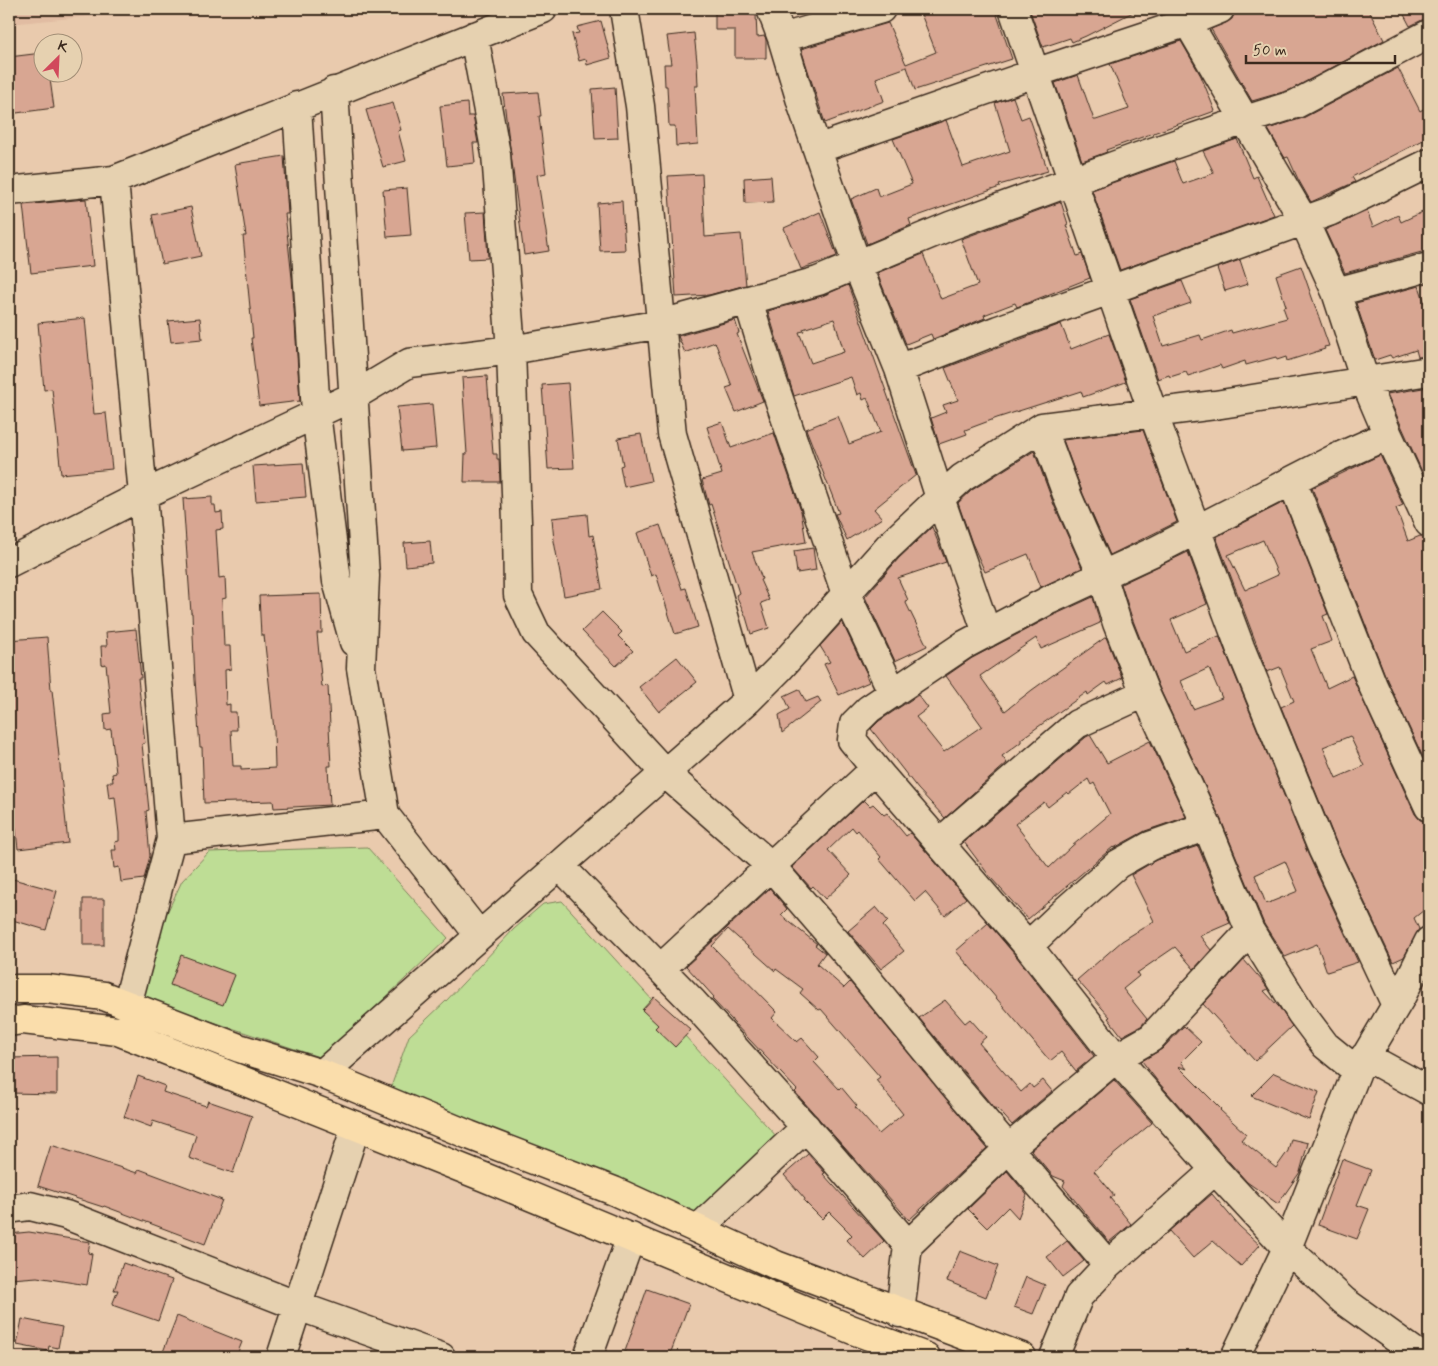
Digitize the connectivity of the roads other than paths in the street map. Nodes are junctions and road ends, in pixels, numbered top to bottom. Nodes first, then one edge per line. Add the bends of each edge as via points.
1 (543, 9) edge
2 (624, 9) edge
3 (771, 9) edge
4 (881, 9) edge
5 (1013, 9) edge
6 (1220, 9) edge
7 (1184, 16) edge
8 (1429, 34) edge
9 (474, 36) junction
10 (782, 38) junction
11 (1035, 73) junction
12 (334, 91) junction
13 (297, 106) junction
14 (1245, 120) junction
15 (817, 148) junction
16 (1429, 163) edge
17 (114, 180) junction
18 (1073, 181) junction
19 (9, 191) edge
20 (1304, 221) junction
21 (857, 265) junction
22 (1429, 267) edge
23 (1112, 289) junction
24 (1336, 292) junction
25 (748, 300) junction
26 (661, 324) junction
27 (511, 350) junction
28 (899, 369) junction
29 (1429, 371) edge
30 (1365, 381) junction
31 (352, 397) junction
32 (316, 413) junction
33 (1153, 413) junction
34 (1042, 427) junction
35 (1388, 435) junction
36 (1292, 481) junction
37 (144, 495) junction
38 (940, 498) junction
39 (1429, 523) edge
40 (1196, 530) junction
41 (9, 563) edge
42 (1102, 575) junction
43 (846, 594) junction
44 (987, 633) junction
45 (361, 668) junction
46 (893, 693) junction
47 (1145, 693) junction
48 (748, 700) junction
49 (875, 769) junction
50 (665, 773) junction
51 (1429, 807) edge
52 (385, 815) junction
53 (1207, 826) junction
54 (171, 839) junction
55 (938, 843) junction
56 (559, 865) junction
57 (770, 865) junction
58 (1250, 931) junction
59 (479, 935) junction
60 (1429, 942) edge
61 (1028, 946) junction
62 (661, 968) junction
63 (9, 989) edge
64 (127, 1005) junction
65 (1396, 1005) junction
66 (9, 1022) edge
67 (1116, 1058) junction
68 (1361, 1063) junction
69 (322, 1074) junction
70 (1429, 1091) edge
71 (356, 1126) junction
72 (806, 1127) junction
73 (1008, 1149) junction
74 (1215, 1170) junction
75 (9, 1209) edge
76 (698, 1229) junction
77 (630, 1237) junction
78 (908, 1245) junction
79 (1288, 1248) junction
80 (1108, 1265) junction
81 (298, 1306) junction
82 (900, 1313) junction
83 (893, 1351) edge
84 (281, 1357) edge
85 (441, 1357) edge
86 (588, 1357) edge
87 (926, 1357) edge
88 (1022, 1357) edge
89 (1054, 1357) edge
90 (1235, 1357) edge
91 (1422, 1357) edge

1 - 9 street
2 - 26 street via 640,106
3 - 10 street
4 - 10 street
5 - 11 street
6 - 7 street
7 - 11 street
7 - 14 street
8 - 14 street via 1296,104
9 - 12 street
9 - 27 street via 496,154
10 - 15 street
11 - 15 street
11 - 18 street
12 - 13 street
12 - 31 street
13 - 17 street
13 - 32 street
14 - 18 street
14 - 20 street
15 - 21 street
16 - 20 street
17 - 19 street
17 - 37 street
18 - 21 street via 950,226
18 - 23 street
20 - 23 street
20 - 24 street
21 - 25 street via 818,281
21 - 28 street
22 - 24 street
23 - 28 street
23 - 33 street
24 - 30 street
25 - 26 street
25 - 43 street
26 - 27 street
26 - 48 street via 672,434
27 - 31 street via 409,363
27 - 50 street via 518,595 536,633
28 - 38 street
29 - 30 street
30 - 33 street
30 - 35 street
31 - 32 street
31 - 45 street via 365,576
32 - 37 street
32 - 45 street via 337,581
33 - 34 street
33 - 40 street
34 - 38 street via 962,478
34 - 42 street
35 - 36 street
35 - 39 street
36 - 40 street
36 - 51 street via 1373,686
37 - 41 street
37 - 54 street
38 - 43 street via 888,547
38 - 44 street
40 - 42 street
40 - 65 street via 1322,848
42 - 44 street
42 - 47 street via 1117,624
43 - 46 street
43 - 48 street
44 - 46 street
45 - 52 street
46 - 49 street via 854,724 852,740
47 - 53 street
47 - 55 street via 1077,724
48 - 50 street
49 - 55 street
49 - 57 street
50 - 56 street
50 - 57 street
52 - 54 street
52 - 59 street
53 - 58 street
53 - 61 street via 1150,846 1118,864
54 - 64 street
55 - 61 street
56 - 59 street
56 - 62 street
57 - 62 street
57 - 73 street
58 - 67 street via 1151,1038
58 - 68 street via 1325,1045
59 - 69 street
60 - 65 street
61 - 67 street
62 - 72 street
63 - 64 main road via 47,989 104,996
64 - 69 main road via 239,1048
65 - 68 street
66 - 71 main road via 23,1020 118,1031
67 - 73 street
67 - 74 street
68 - 70 street
68 - 79 street
69 - 76 main road via 614,1191
71 - 77 main road
71 - 81 street
72 - 76 street
72 - 78 street
73 - 78 street
73 - 80 street
74 - 79 street
74 - 80 street
75 - 81 street via 30,1206 66,1216
76 - 82 main road via 776,1265
77 - 83 main road via 853,1330
77 - 86 street
78 - 82 street
79 - 90 street
79 - 91 street via 1344,1301
80 - 89 street via 1079,1296
81 - 84 street
81 - 85 street
82 - 88 main road
83 - 87 main road

